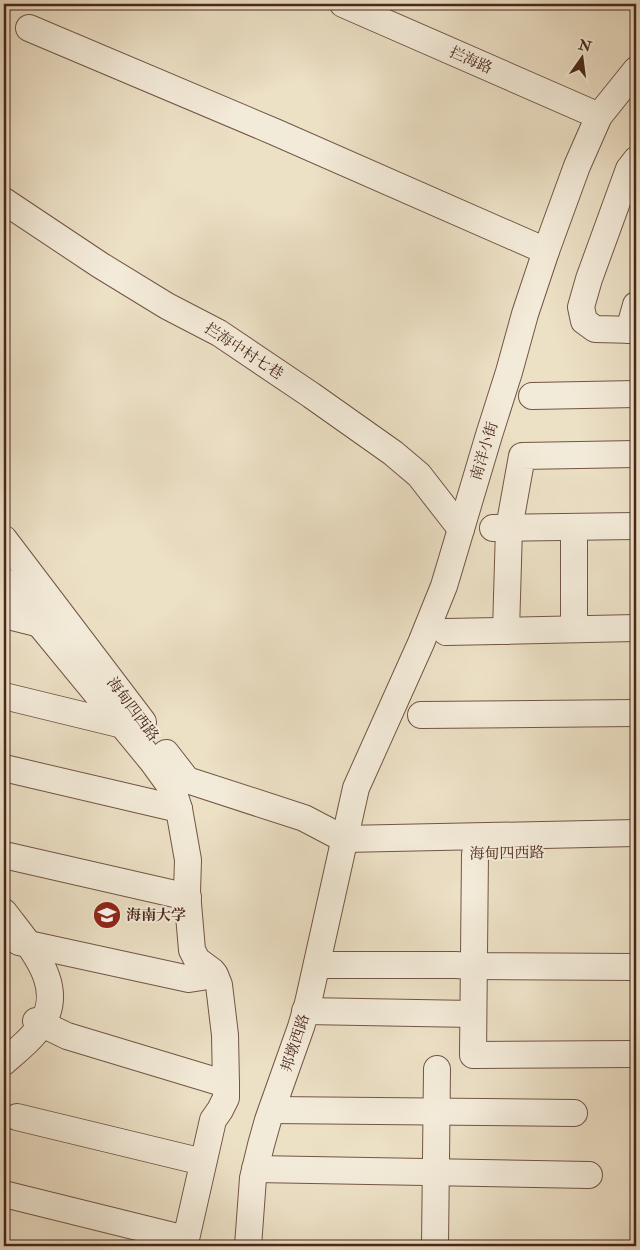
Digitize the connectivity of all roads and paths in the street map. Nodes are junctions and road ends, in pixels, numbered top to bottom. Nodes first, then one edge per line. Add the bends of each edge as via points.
1 (343, 4) edge
2 (29, 28) dead end
3 (636, 70) edge
4 (599, 116) junction
5 (636, 160) edge
6 (4, 201) edge
7 (546, 251) junction
8 (636, 305) edge
9 (633, 330) edge
10 (636, 394) edge
11 (532, 396) dead end
12 (636, 454) edge
13 (636, 526) edge
14 (574, 527) junction
15 (501, 528) junction
16 (461, 529) junction
17 (4, 539) edge
18 (4, 581) edge
19 (4, 615) edge
20 (40, 624) junction
21 (636, 628) edge
22 (574, 629) junction
23 (506, 631) junction
24 (446, 632) dead end
25 (4, 696) edge
26 (636, 713) edge
27 (421, 714) dead end
28 (123, 725) junction
29 (4, 768) edge
30 (179, 809) junction
31 (636, 833) edge
32 (342, 847) junction
33 (636, 851) edge
34 (475, 854) junction
35 (4, 856) edge
36 (188, 897) junction
37 (4, 912) edge
38 (4, 921) edge
39 (23, 942) junction
40 (317, 965) junction
41 (474, 966) junction
42 (636, 967) edge
43 (214, 974) junction
44 (305, 1011) junction
45 (473, 1014) junction
46 (39, 1023) junction
47 (4, 1053) edge
48 (636, 1054) edge
49 (4, 1062) edge
50 (437, 1069) dead end
51 (226, 1084) junction
52 (272, 1110) junction
53 (436, 1112) junction
54 (574, 1113) dead end
55 (17, 1117) dead end
56 (204, 1162) junction
57 (255, 1169) junction
58 (436, 1173) junction
59 (588, 1175) dead end
60 (4, 1194) edge
61 (248, 1246) edge
62 (434, 1246) edge

1 - 4 street, 拦海路
2 - 7 street
3 - 4 street, 南洋小街
4 - 7 street, 南洋小街
5 - 9 street via 629,169 581,307 584,321 595,329
6 - 16 street, 拦海中村七巷 via 158,301 219,332 393,453 419,475
7 - 16 street, 南洋小街
8 - 9 street
10 - 11 street
12 - 15 street via 522,456
13 - 14 street
14 - 15 street
14 - 22 street
15 - 23 street
16 - 32 street, 南洋小街 via 444,586 356,788
17 - 32 street, 海甸四西路 via 187,780 304,818
18 - 20 street
19 - 20 street
20 - 28 street
21 - 22 street
22 - 23 street
23 - 24 street
25 - 28 street
26 - 27 street
28 - 30 street via 164,776
29 - 30 street
30 - 36 street via 188,860
31 - 32 street, 海甸四西路
32 - 34 street, 海甸四西路
32 - 40 street, 邦墩西路
33 - 34 street, 海甸四西路
34 - 41 street
35 - 36 street
36 - 43 street via 192,950 197,960
37 - 39 street
38 - 39 street
39 - 43 street via 188,979
39 - 46 street via 44,989
40 - 41 street
40 - 44 street, 邦墩西路
41 - 42 street
41 - 45 street
43 - 51 street via 219,984 225,1035
44 - 45 street
44 - 52 street, 邦墩西路
45 - 48 street via 473,1054
46 - 47 street
46 - 49 street via 35,1033
46 - 51 street via 67,1036
50 - 53 street
51 - 56 street via 226,1098 214,1120
52 - 53 street
52 - 57 street, 邦墩西路
53 - 54 street
53 - 58 street
55 - 56 street
56 - 60 street via 186,1239
57 - 58 street
57 - 61 street, 邦墩西路
58 - 59 street
58 - 62 street

